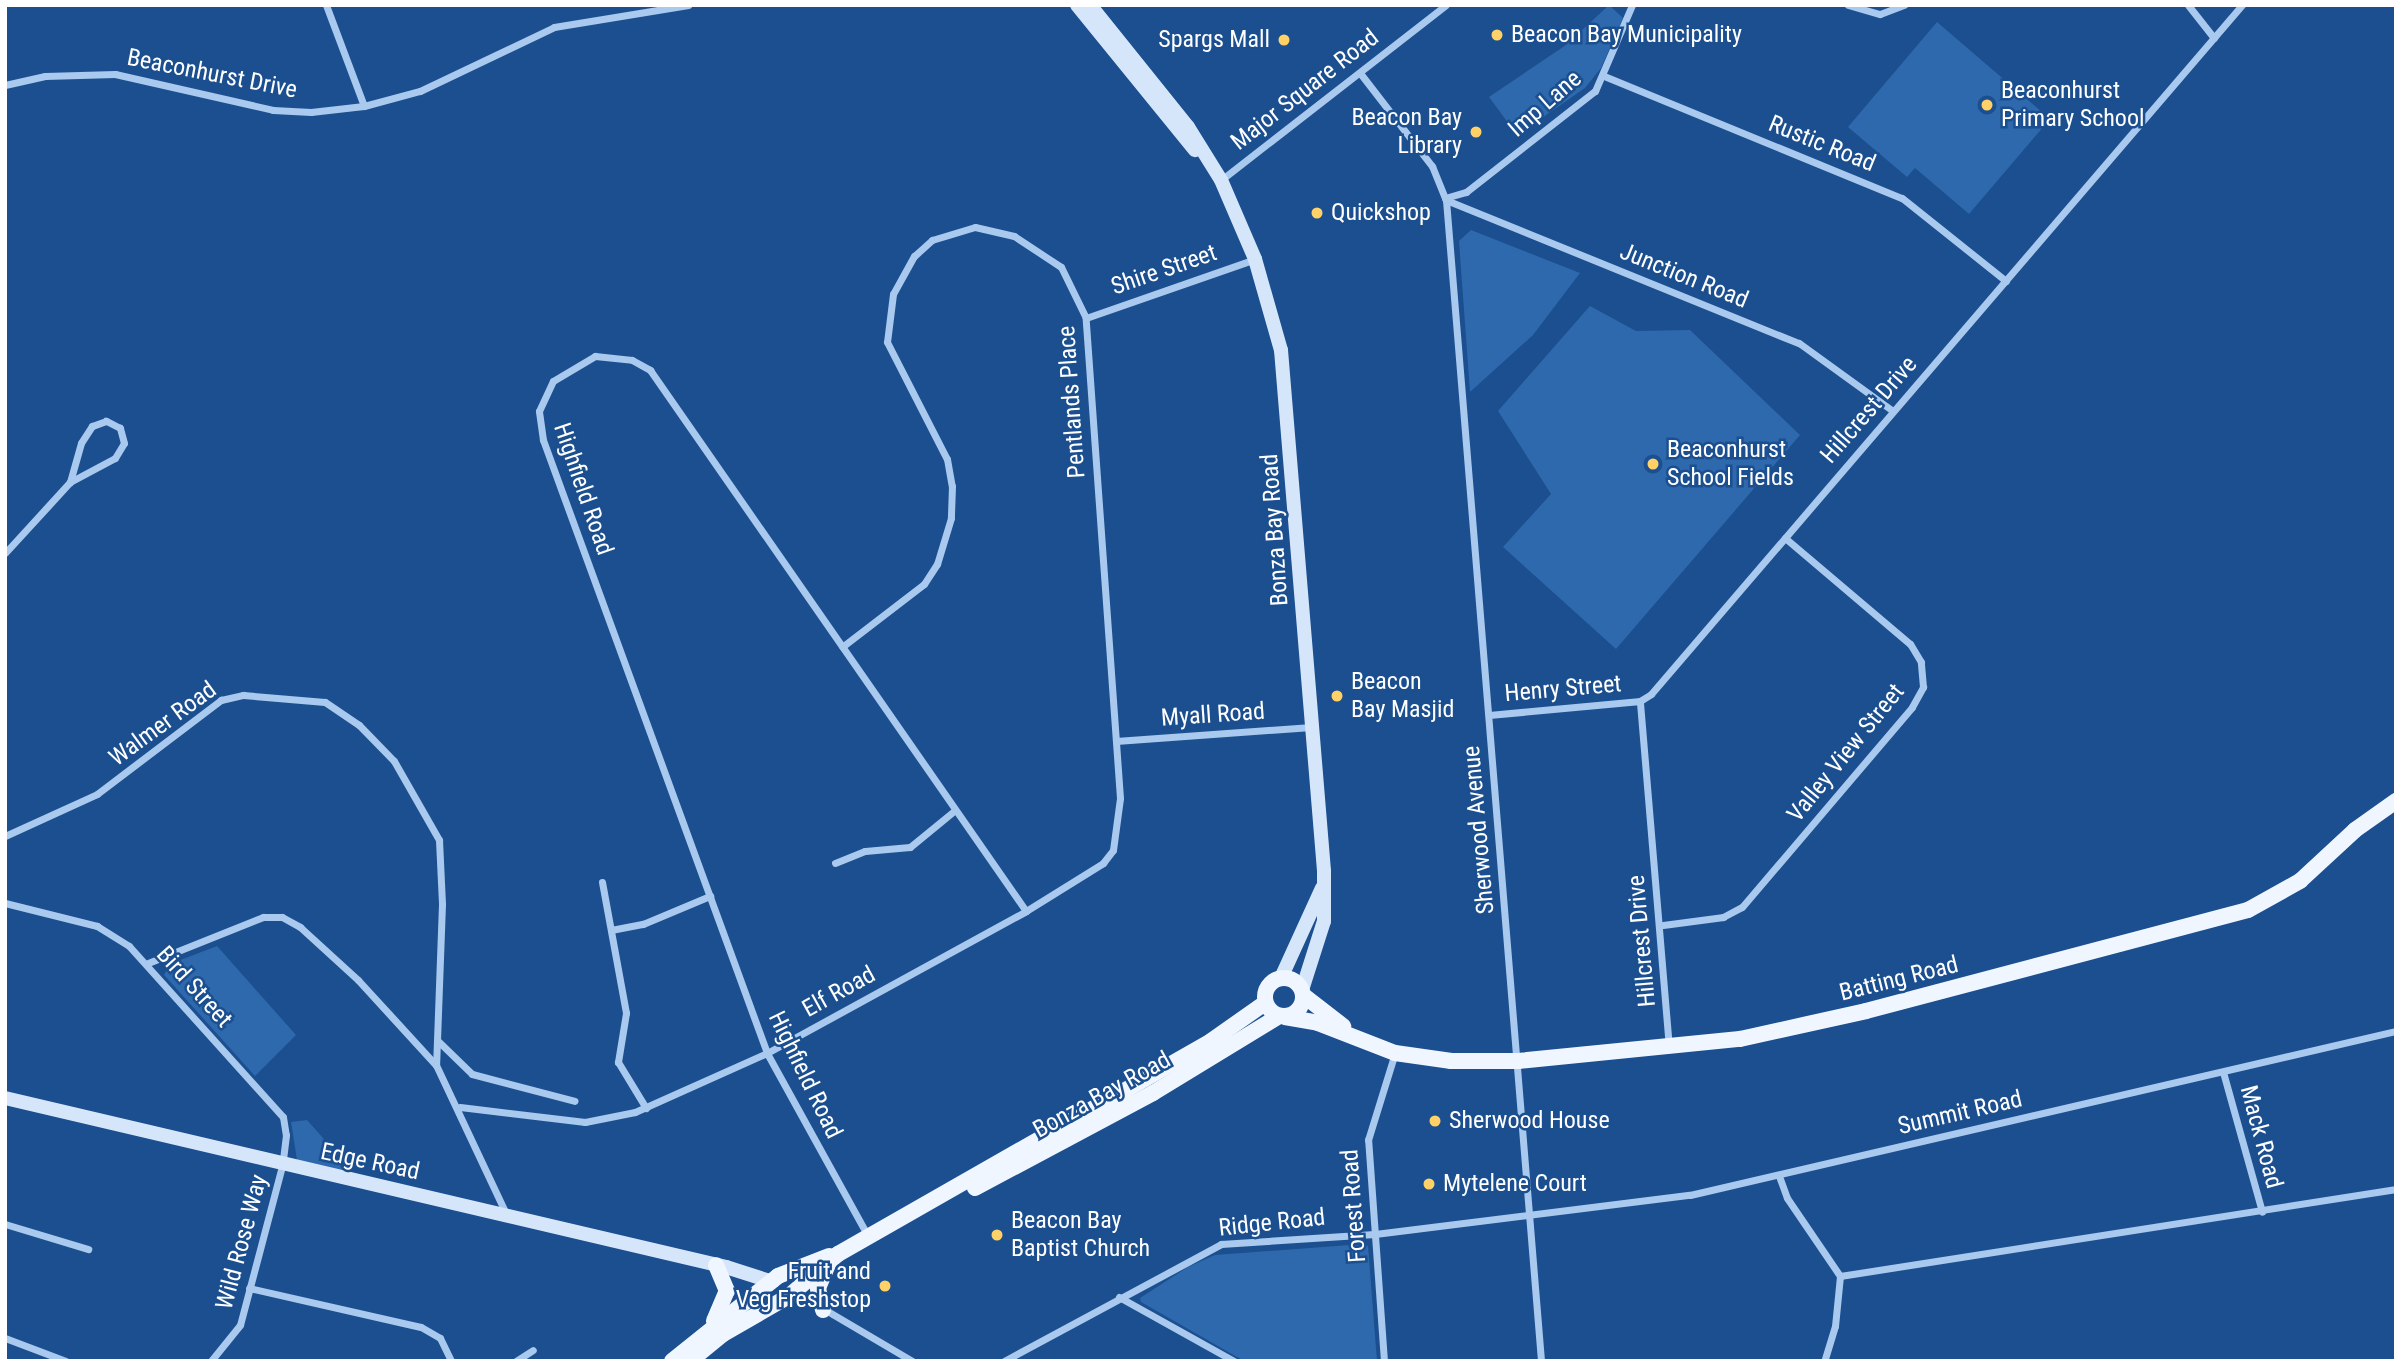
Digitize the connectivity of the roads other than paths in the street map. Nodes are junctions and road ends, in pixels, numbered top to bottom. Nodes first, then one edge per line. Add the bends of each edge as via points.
1 (326, 5) edge
2 (688, 5) edge
3 (1077, 5) edge
4 (1090, 5) edge
5 (1446, 5) edge
6 (1632, 5) edge
7 (1847, 5) edge
8 (1904, 5) edge
9 (2188, 5) edge
10 (2242, 5) edge
11 (2214, 38) junction
12 (1360, 73) junction
13 (1604, 76) junction
14 (5, 85) edge
15 (364, 106) junction
16 (1221, 180) junction
17 (1446, 199) junction
18 (1255, 259) junction
19 (2006, 281) junction
20 (1086, 318) junction
21 (1894, 411) junction
22 (70, 482) junction
23 (1785, 538) junction
24 (5, 554) edge
25 (842, 647) junction
26 (1640, 701) junction
27 (1489, 715) junction
28 (1313, 727) junction
29 (1116, 741) junction
30 (2396, 802) edge
31 (954, 811) junction
32 (5, 836) edge
33 (835, 863) dead end
34 (1099, 865) joint
35 (602, 882) dead end
36 (1323, 887) junction
37 (710, 896) junction
38 (5, 903) edge
39 (1026, 911) junction
40 (1662, 925) junction
41 (611, 930) junction
42 (148, 963) junction
43 (1281, 978) junction
44 (1302, 993) junction
45 (1265, 1003) junction
46 (1282, 1016) junction
47 (2396, 1031) edge
48 (438, 1041) junction
49 (1372, 1044) junction
50 (1670, 1048) junction
51 (767, 1053) junction
52 (1395, 1053) junction
53 (1518, 1061) junction
54 (436, 1065) junction
55 (2223, 1072) junction
56 (5, 1098) edge
57 (575, 1101) dead end
58 (460, 1107) junction
59 (646, 1108) junction
60 (282, 1166) junction
61 (1779, 1176) junction
62 (2396, 1189) edge
63 (939, 1200) junction
64 (2262, 1212) junction
65 (507, 1215) junction
66 (1530, 1216) junction
67 (5, 1224) edge
68 (1375, 1234) junction
69 (869, 1238) junction
70 (88, 1249) dead end
71 (833, 1258) junction
72 (721, 1266) junction
73 (1840, 1276) junction
74 (783, 1285) junction
75 (249, 1288) junction
76 (1119, 1297) junction
77 (823, 1310) junction
78 (709, 1328) junction
79 (5, 1338) edge
80 (533, 1350) dead end
81 (66, 1361) edge
82 (211, 1361) edge
83 (452, 1361) edge
84 (516, 1361) edge
85 (672, 1361) edge
86 (690, 1361) edge
87 (912, 1361) edge
88 (1004, 1361) edge
89 (1234, 1361) edge
90 (1384, 1361) edge
91 (1541, 1361) edge
92 (1824, 1361) edge

1 - 15 street
2 - 15 street, Beaconhurst Drive via 554,27 420,90
3 - 16 street, Bonza Bay Road
4 - 16 street, Bonza Bay Road via 1188,127
5 - 12 street, Major Square Road
6 - 13 street, Imp Lane
7 - 8 street via 1880,14
9 - 11 street
10 - 11 street, Hillcrest Drive
11 - 19 street, Hillcrest Drive
12 - 16 street, Major Square Road
12 - 17 street, Sherwood Avenue via 1427,157
13 - 17 street, Imp Lane via 1595,90 1537,138 1466,192
13 - 19 street, Rustic Road via 1902,198
14 - 15 street, Beaconhurst Drive via 45,76 115,74 273,110 311,112
16 - 18 street, Bonza Bay Road
17 - 21 street, Junction Road via 1798,343
17 - 27 street, Sherwood Avenue
18 - 20 street, Shire Street
18 - 28 street, Bonza Bay Road via 1273,315 1287,388
19 - 21 street, Hillcrest Drive
20 - 25 street, Pentlands Place via 1061,267 1035,246 1005,233 962,229 932,240 914,256 890,304 887,342 947,459 953,486 951,518 936,564 924,584
20 - 29 street, Pentlands Place
21 - 23 street, Hillcrest Drive
22 - 22 street via 86,434 99,422 113,422 124,436 121,450 106,465
22 - 24 street
23 - 26 street, Hillcrest Drive
23 - 40 street, Valley View Street via 1915,650 1923,688 1912,707 1742,907 1723,917
25 - 31 street, Highfield Road
25 - 37 street, Highfield Road via 650,370 632,359 595,356 553,381 539,411 543,440
26 - 27 street, Henry Street
26 - 40 street, Hillcrest Drive
27 - 53 street, Sherwood Avenue
28 - 29 street, Myall Road
28 - 36 street, Bonza Bay Road
29 - 34 street, Pentlands Place via 1118,831 1114,849
30 - 50 main road, Batting Road via 2281,894 2215,922 1866,1011 1740,1039
31 - 33 street via 910,847 865,851
31 - 39 street, Highfield Road
32 - 48 street, Walmer Road via 105,789 221,700 243,695 324,702 359,724 394,761 439,840
34 - 39 street, Elf Road
35 - 41 street
36 - 43 street, Bonza Bay Road
36 - 44 street, Bonza Bay Road via 1324,922
37 - 41 street via 643,924
37 - 51 street, Highfield Road
38 - 42 street, Bird Street via 97,926
39 - 51 street, Elf Road
40 - 50 street, Hillcrest Drive
41 - 59 street via 626,1013 618,1062
42 - 54 street via 253,920 287,919 344,966
42 - 60 street, Bird Street via 283,1117
43 - 44 main road via 1293,981
43 - 45 main road via 1266,990
44 - 46 main road via 1300,1007
44 - 49 main road, Batting Road
45 - 46 main road
45 - 63 main road, Bonza Bay Road via 1230,1029
46 - 49 main road, Batting Road
46 - 63 main road, Bonza Bay Road via 995,1181
47 - 55 street, Summit Road
48 - 54 street, Walmer Road
48 - 57 street via 472,1074
49 - 52 main road, Batting Road
50 - 53 main road, Batting Road
51 - 59 street, Elf Road
51 - 69 street, Highfield Road
52 - 53 main road, Batting Road via 1451,1061
52 - 68 street, Forest Road via 1367,1140
53 - 66 street, Sherwood Avenue
54 - 58 street
55 - 61 street, Summit Road
55 - 64 street, Mack Road
56 - 60 street, Edge Road
58 - 59 street, Elf Road via 585,1122
58 - 65 street
60 - 65 street, Edge Road
60 - 75 street, Wild Rose Way
61 - 66 street, Summit Road via 1690,1195
61 - 73 street via 1787,1198
62 - 64 street
63 - 69 main road, Bonza Bay Road
64 - 73 street
65 - 72 street, Edge Road
66 - 68 street, Ridge Road
66 - 91 street, Sherwood Avenue
67 - 70 street
68 - 76 street, Ridge Road via 1221,1244
68 - 90 street, Forest Road
69 - 71 main road, Bonza Bay Road
71 - 74 main road, Bonza Bay Road via 802,1266
71 - 77 main road via 818,1288
72 - 74 street, Edge Road
72 - 78 main road via 727,1291
73 - 92 street via 1835,1326
74 - 77 street, Edge Road
74 - 78 main road, Bonza Bay Road
74 - 86 main road, Bonza Bay Road
75 - 82 street, Wild Rose Way via 236,1335
75 - 83 street via 421,1328 440,1338
76 - 88 street, Ridge Road
76 - 89 street
77 - 87 street, Edge Road
78 - 85 main road, Bonza Bay Road
79 - 81 street
80 - 84 street

